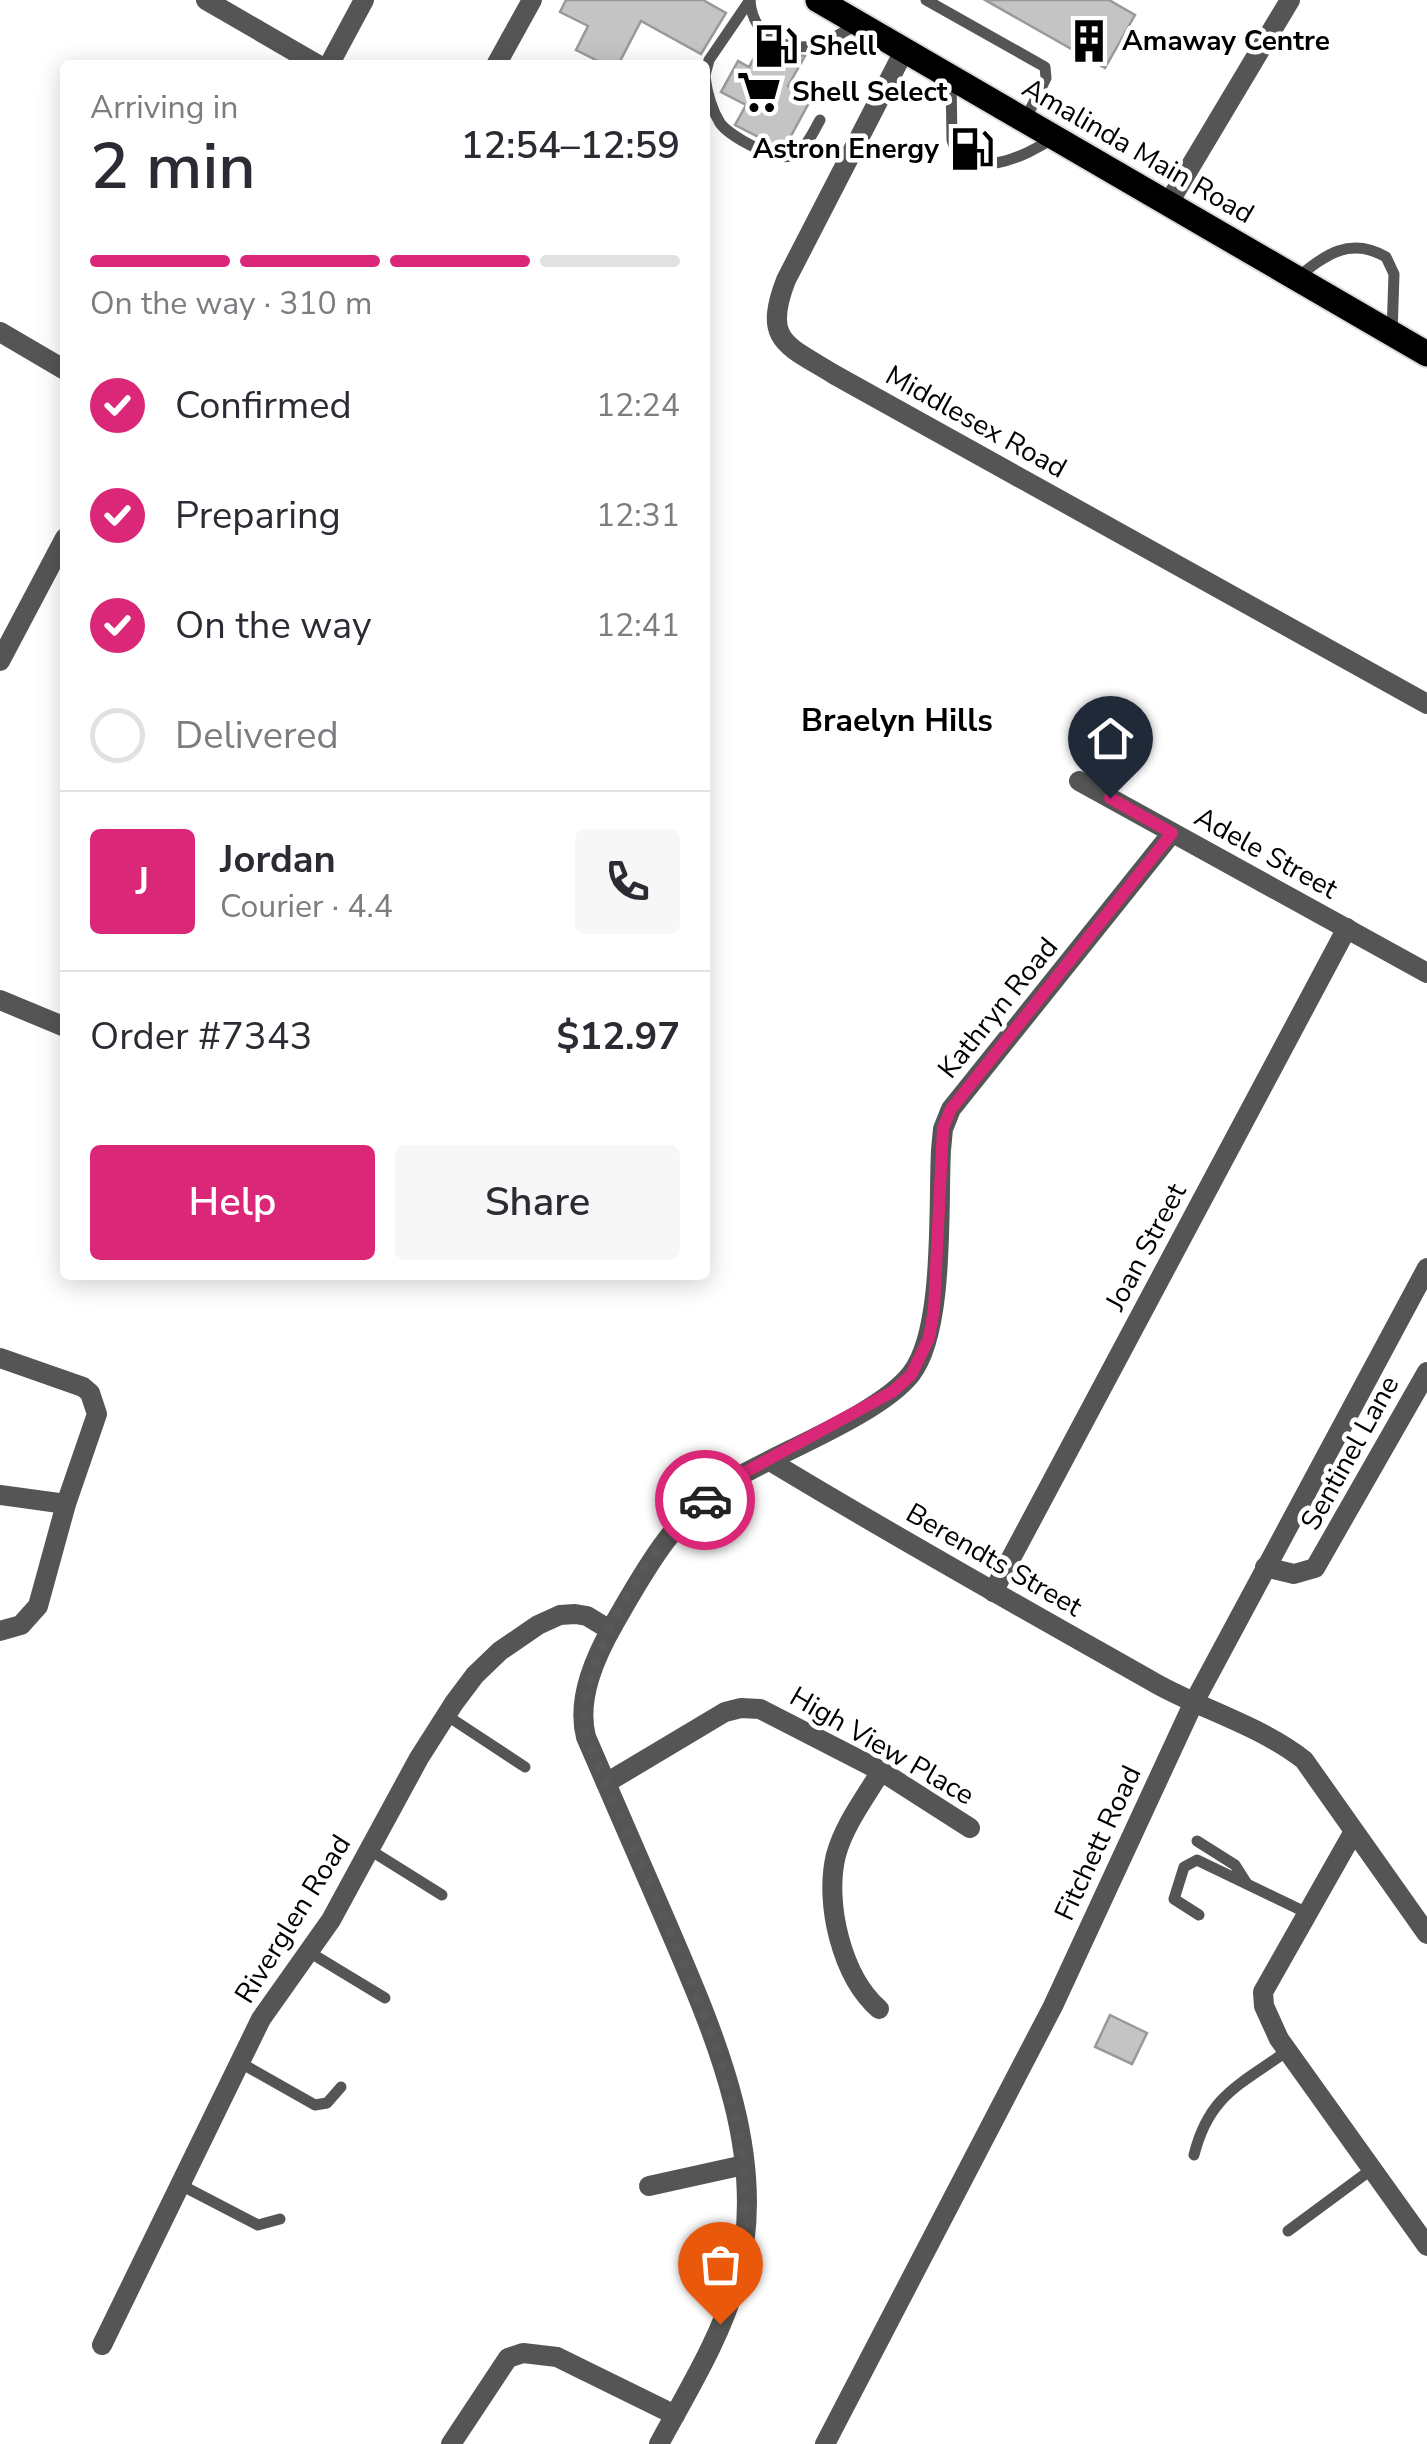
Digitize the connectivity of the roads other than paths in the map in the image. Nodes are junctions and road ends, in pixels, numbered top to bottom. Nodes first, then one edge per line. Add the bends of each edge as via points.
1 (206, 0) edge
2 (364, 0) edge
3 (532, 0) edge
4 (818, 0) edge
5 (926, 0) edge
6 (1290, 0) edge
7 (858, 24) junction
8 (904, 51) junction
9 (309, 60) edge
10 (332, 60) edge
11 (499, 60) edge
12 (709, 60) edge
13 (951, 78) junction
14 (710, 99) edge
15 (820, 120) dead end
16 (1025, 120) junction
17 (1055, 137) junction
18 (1168, 204) junction
19 (1297, 278) junction
20 (0, 332) edge
21 (1392, 334) junction
22 (1427, 354) edge
23 (60, 367) edge
24 (60, 547) edge
25 (0, 661) edge
26 (1427, 704) edge
27 (1080, 781) dead end
28 (1172, 833) junction
29 (1346, 928) junction
30 (1427, 973) edge
31 (0, 1000) edge
32 (60, 1025) edge
33 (1427, 1268) edge
34 (0, 1358) edge
35 (1427, 1372) edge
36 (770, 1461) junction
37 (0, 1495) edge
38 (66, 1504) junction
39 (1265, 1567) junction
40 (994, 1592) junction
41 (0, 1630) edge
42 (610, 1630) junction
43 (1192, 1704) junction
44 (446, 1716) junction
45 (526, 1767) dead end
46 (880, 1771) junction
47 (606, 1783) junction
48 (970, 1828) dead end
49 (1353, 1834) junction
50 (1197, 1841) dead end
51 (370, 1850) junction
52 (1247, 1884) junction
53 (442, 1895) dead end
54 (1306, 1913) junction
55 (1199, 1915) dead end
56 (1427, 1934) edge
57 (309, 1952) junction
58 (385, 1998) dead end
59 (879, 2010) dead end
60 (1287, 2050) junction
61 (239, 2062) junction
62 (340, 2087) dead end
63 (1194, 2155) dead end
64 (744, 2164) junction
65 (1372, 2169) junction
66 (179, 2184) junction
67 (649, 2186) dead end
68 (280, 2219) dead end
69 (1288, 2231) dead end
70 (1427, 2246) edge
71 (102, 2345) dead end
72 (675, 2415) junction
73 (451, 2444) edge
74 (659, 2444) edge
75 (825, 2444) edge

1 - 9 street
2 - 10 street
3 - 11 street
4 - 7 main road, Amalinda Main Road
5 - 16 lane via 1044,67 1046,78
6 - 18 street
7 - 8 main road, Amalinda Main Road
7 - 12 lane via 820,44 795,47 758,29 750,0
8 - 13 main road, Amalinda Main Road
8 - 26 street, Middlesex Road via 786,280 777,333 835,375
13 - 16 main road, Amalinda Main Road
13 - 17 lane via 952,140 970,162 992,164
14 - 15 lane via 722,126 766,154 786,158 802,150
16 - 17 main road, Amalinda Main Road
17 - 18 main road, Amalinda Main Road
18 - 19 main road, Amalinda Main Road
19 - 21 main road, Amalinda Main Road
19 - 21 lane via 1344,248 1386,257 1394,274
20 - 23 street
21 - 22 main road, Amalinda Main Road
24 - 25 street
27 - 28 street, Adele Street
28 - 29 street, Adele Street
28 - 36 street, Kathryn Road via 951,1109 940,1150 934,1309 911,1375 862,1411
29 - 30 street, Adele Street
29 - 40 street, Joan Street
31 - 32 street
33 - 39 street, Fitchett Road
34 - 38 street via 83,1387 95,1404
35 - 39 street, Sentinel Lane via 1315,1568 1294,1574
36 - 40 street, Berendts Street
36 - 42 street, Kathryn Road via 712,1493 675,1529
37 - 38 street
38 - 41 street via 38,1606 22,1625
39 - 43 street, Fitchett Road
40 - 43 street, Berendts Street
42 - 44 street, Riverglen Road via 575,1614 538,1624 475,1675
42 - 47 street, Kathryn Road via 582,1708
43 - 49 street, Berendts Street via 1304,1760
43 - 75 street, Fitchett Road via 1053,2006
44 - 45 lane
44 - 51 street, Riverglen Road
46 - 47 street, High View Place via 782,1718 741,1708
46 - 48 street, High View Place
46 - 59 street via 844,1834 834,1882 847,1965
47 - 64 street, Kathryn Road via 723,2064
49 - 54 street
49 - 56 street, Berendts Street
50 - 52 lane via 1235,1865
51 - 53 lane
51 - 57 street, Riverglen Road
52 - 54 lane
52 - 55 lane via 1191,1861 1174,1899
54 - 60 street via 1263,1992 1269,2022
57 - 58 lane
57 - 61 street, Riverglen Road
60 - 63 lane via 1214,2106
60 - 65 street
61 - 62 lane via 316,2104 328,2103
61 - 66 street, Riverglen Road
64 - 67 street
64 - 72 street, Kathryn Road via 738,2278
65 - 69 lane
65 - 70 street
66 - 68 lane via 258,2225
66 - 71 street, Riverglen Road
72 - 73 street via 557,2356 523,2352 508,2358
72 - 74 street, Kathryn Road

